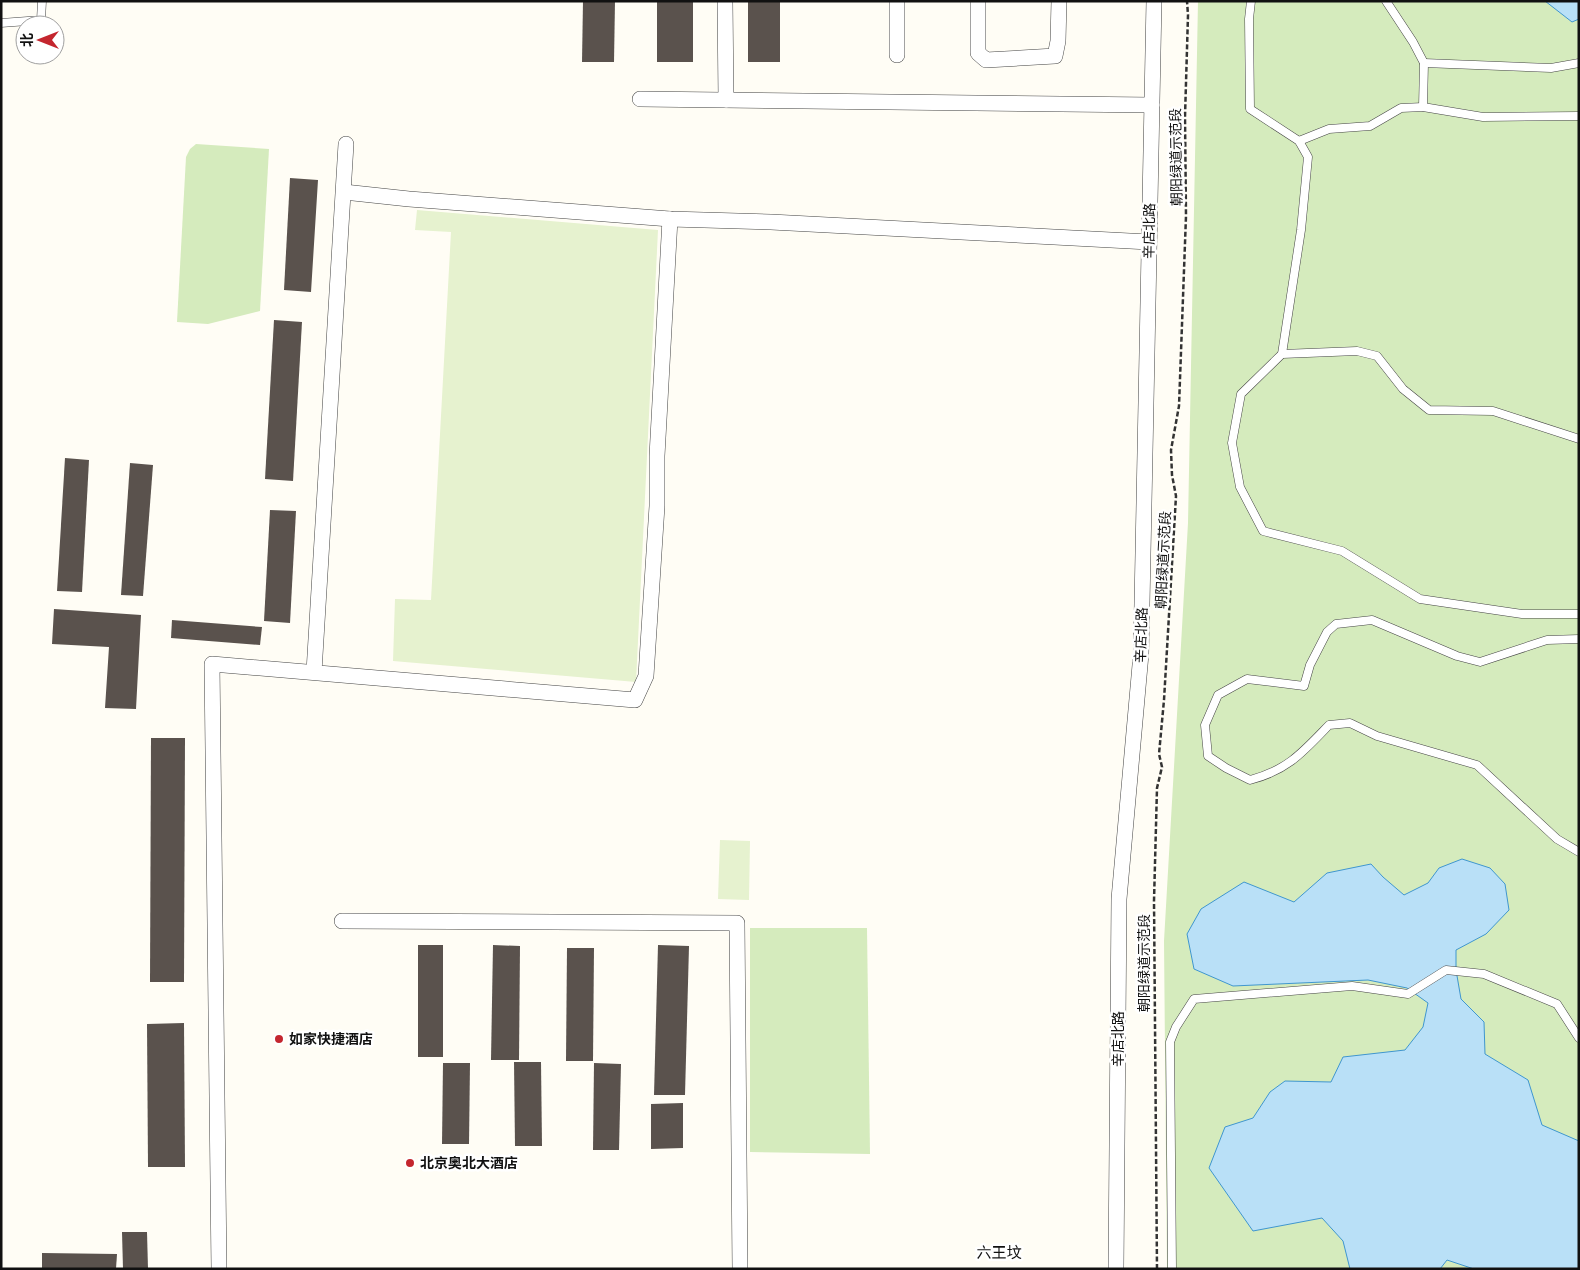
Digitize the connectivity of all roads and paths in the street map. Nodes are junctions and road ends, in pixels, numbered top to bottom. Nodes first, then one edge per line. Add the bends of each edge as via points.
1 (42, 1) edge
2 (725, 1) edge
3 (897, 1) edge
4 (978, 1) edge
5 (1059, 1) edge
6 (1154, 1) edge
7 (1186, 1) edge
8 (1251, 1) edge
9 (1386, 1) edge
10 (1, 23) edge
11 (897, 55) dead end
12 (1424, 63) junction
13 (1579, 63) edge
14 (640, 99) dead end
15 (726, 100) junction
16 (1152, 105) junction
17 (1423, 107) junction
18 (1579, 116) edge
19 (1299, 141) junction
20 (346, 144) dead end
21 (344, 192) junction
22 (670, 219) junction
23 (1149, 242) junction
24 (1282, 354) junction
25 (1579, 439) edge
26 (1579, 614) edge
27 (1579, 639) edge
28 (314, 672) junction
29 (1579, 852) edge
30 (342, 921) dead end
31 (1579, 1038) edge
32 (219, 1269) edge
33 (740, 1269) edge
34 (1116, 1269) edge
35 (1157, 1269) edge
36 (1172, 1269) edge

1 - 10 lane via 41,20
2 - 15 street
3 - 11 street
4 - 5 street via 978,53 986,60 1055,56
6 - 16 street, 辛店北路
7 - 35 path, 朝阳绿道示范段 via 1186,225 1179,406 1171,450 1176,496 1159,754 1162,768 1157,788 1154,901
8 - 19 lane via 1250,109
9 - 12 lane
12 - 13 lane via 1551,68
12 - 17 lane
14 - 15 street
15 - 16 street
16 - 23 street, 辛店北路
17 - 18 lane via 1483,118
17 - 19 lane via 1401,108 1370,126 1329,128
19 - 24 lane via 1308,157 1301,230
20 - 21 street
21 - 22 street
21 - 28 street
22 - 23 street
22 - 28 street via 646,676 635,700
23 - 34 street, 辛店北路 via 1142,654 1119,899
24 - 25 lane via 1357,351 1377,356 1403,389 1429,410 1493,411
24 - 26 lane via 1241,394 1232,444 1240,487 1263,531 1342,551 1420,600 1522,614
27 - 29 lane via 1546,640 1480,662 1457,656 1372,620 1336,624 1327,632 1310,665 1304,686 1247,679 1218,695 1205,725 1208,756 1250,780 1270,774 1299,756 1329,725 1350,723 1377,736 1477,765 1557,839
28 - 32 street via 212,664
30 - 33 street via 737,923
31 - 36 lane via 1557,1004 1484,974 1446,970 1408,994 1352,986 1194,999 1170,1042

